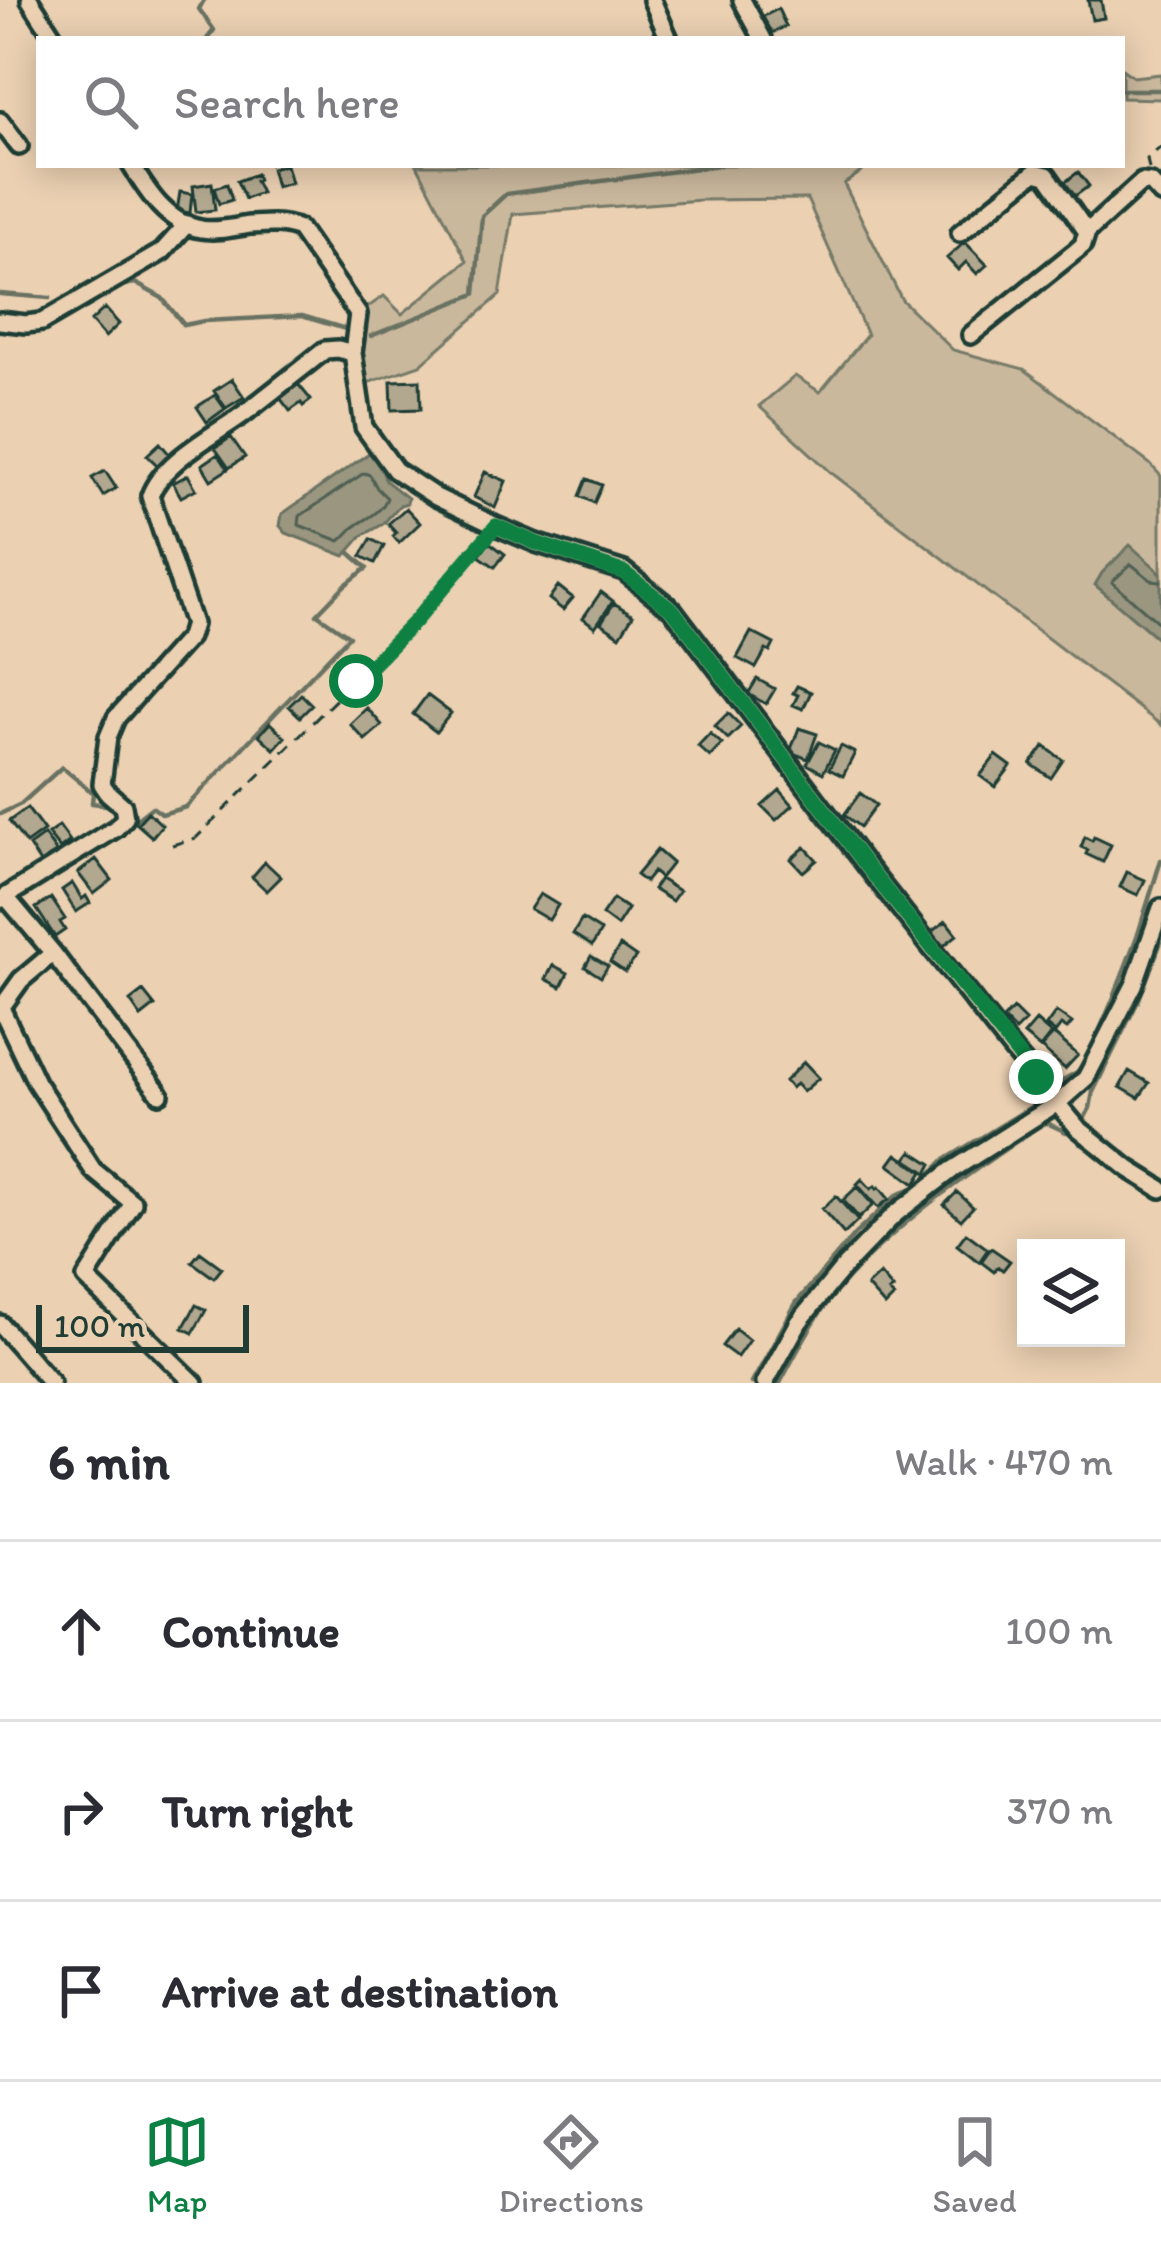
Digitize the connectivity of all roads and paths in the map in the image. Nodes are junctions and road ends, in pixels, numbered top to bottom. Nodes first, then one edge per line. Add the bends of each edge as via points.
1 (30, 0) edge
2 (652, 0) edge
3 (742, 0) edge
4 (53, 36) edge
5 (668, 36) edge
6 (761, 36) edge
7 (0, 121) edge
8 (19, 146) dead end
9 (1161, 146) edge
10 (133, 168) edge
11 (1156, 188) edge
12 (188, 224) junction
13 (1087, 232) junction
14 (960, 233) dead end
15 (0, 321) edge
16 (971, 335) dead end
17 (353, 353) junction
18 (496, 526) junction
19 (172, 845) dead end
20 (3, 898) edge
21 (1161, 908) edge
22 (53, 953) junction
23 (160, 1094) dead end
24 (1059, 1102) junction
25 (1161, 1190) edge
26 (0, 1324) edge
27 (51, 1383) edge
28 (194, 1383) edge
29 (765, 1383) edge

1 - 4 street
2 - 5 street
3 - 6 street
7 - 8 street
9 - 11 path via 1147,159
10 - 12 street via 153,202
11 - 13 street via 1142,182
12 - 15 street via 162,252 42,322
12 - 17 street via 298,229 358,314
13 - 14 street via 1041,171
13 - 16 street via 1083,245
17 - 18 street via 364,427 395,470
17 - 20 street via 325,350 156,483 150,496 193,624 108,737 102,784 124,818
18 - 19 path via 308,729 196,838
18 - 24 street via 623,572 673,610
20 - 22 street
21 - 24 street via 1134,985 1086,1078
22 - 23 street
22 - 28 street via 1,1008 36,1082 93,1170 133,1203 86,1278
24 - 25 street via 1078,1128
24 - 29 street via 894,1215 799,1322
26 - 27 street

